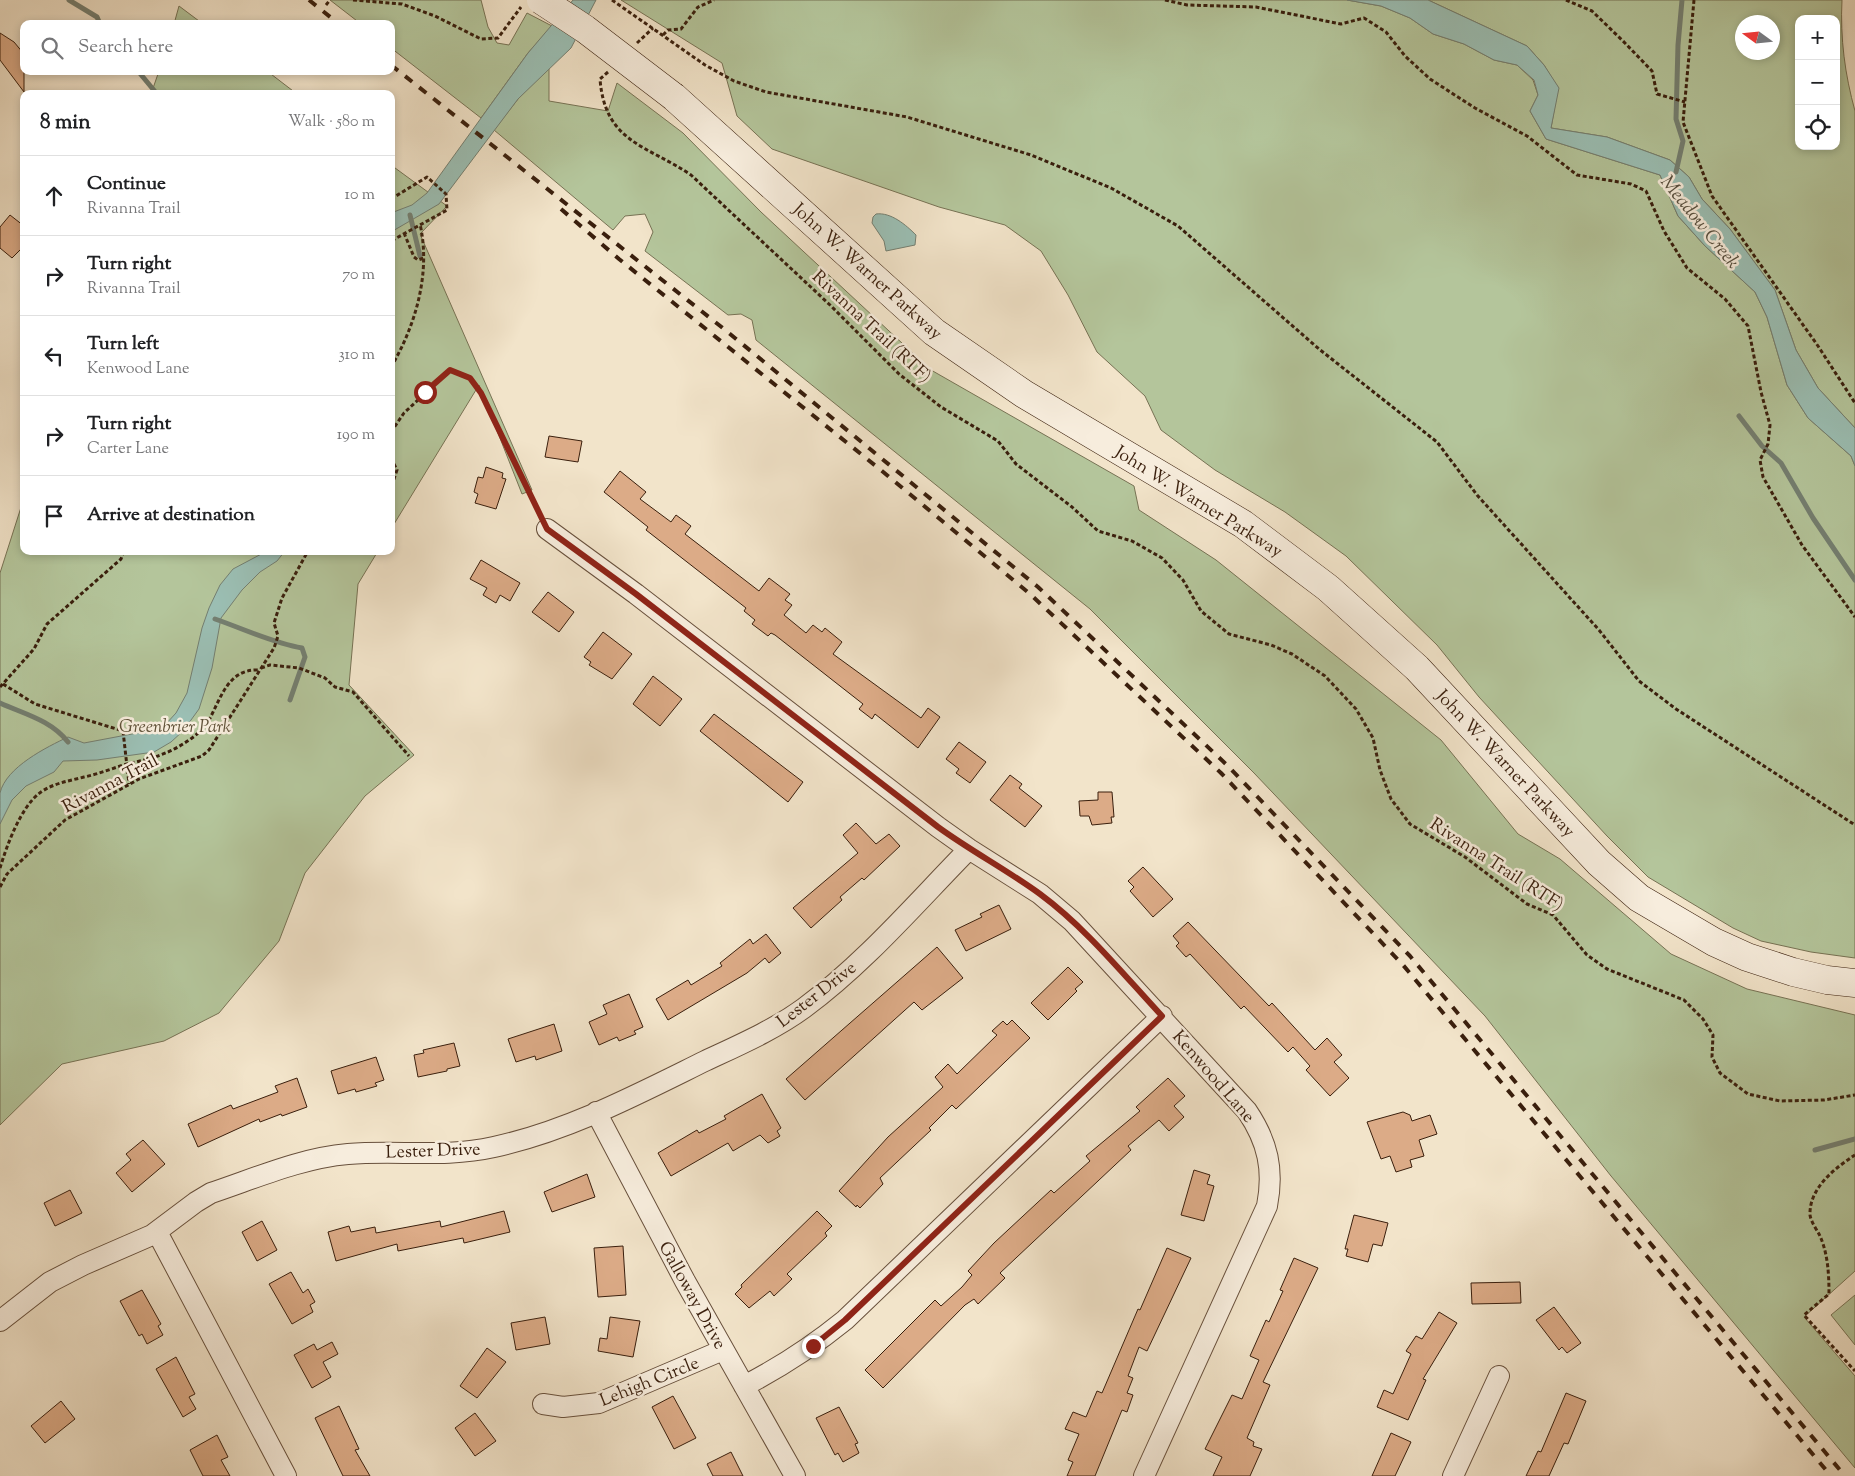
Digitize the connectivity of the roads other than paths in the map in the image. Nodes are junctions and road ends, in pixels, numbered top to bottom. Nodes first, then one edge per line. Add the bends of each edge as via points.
1 (541, 0) edge
2 (547, 529) road end
3 (968, 849) junction
4 (1855, 983) edge
5 (1162, 1016) junction
6 (596, 1112) junction
7 (157, 1232) junction
8 (0, 1321) edge
9 (723, 1350) junction
10 (1498, 1376) dead end
11 (744, 1386) junction
12 (543, 1404) dead end
13 (286, 1476) edge
14 (795, 1476) edge
15 (1144, 1476) edge
16 (1453, 1476) edge

1 - 4 main road, John W. Warner Parkway, bridge via 674,97 934,332 1024,394 1243,524 1328,588 1417,668 1599,862 1639,898 1714,942 1747,957 1793,972
2 - 3 street, Kenwood Lane
3 - 5 street, Kenwood Lane via 1040,894 1072,920
3 - 6 street, Lester Drive via 855,964 803,1009 769,1030
5 - 11 street via 845,1320 800,1355
5 - 15 street, Kenwood Lane via 1259,1128 1270,1162 1271,1186 1268,1206
6 - 7 street, Lester Drive via 492,1148 455,1153 347,1154 312,1160 211,1193
6 - 9 street, Galloway Drive
7 - 8 street, Lester Drive via 50,1282
7 - 13 street
9 - 11 street, Galloway Drive
9 - 12 street, Lehigh Circle via 599,1403 563,1407
10 - 16 street
11 - 14 street, Galloway Drive

